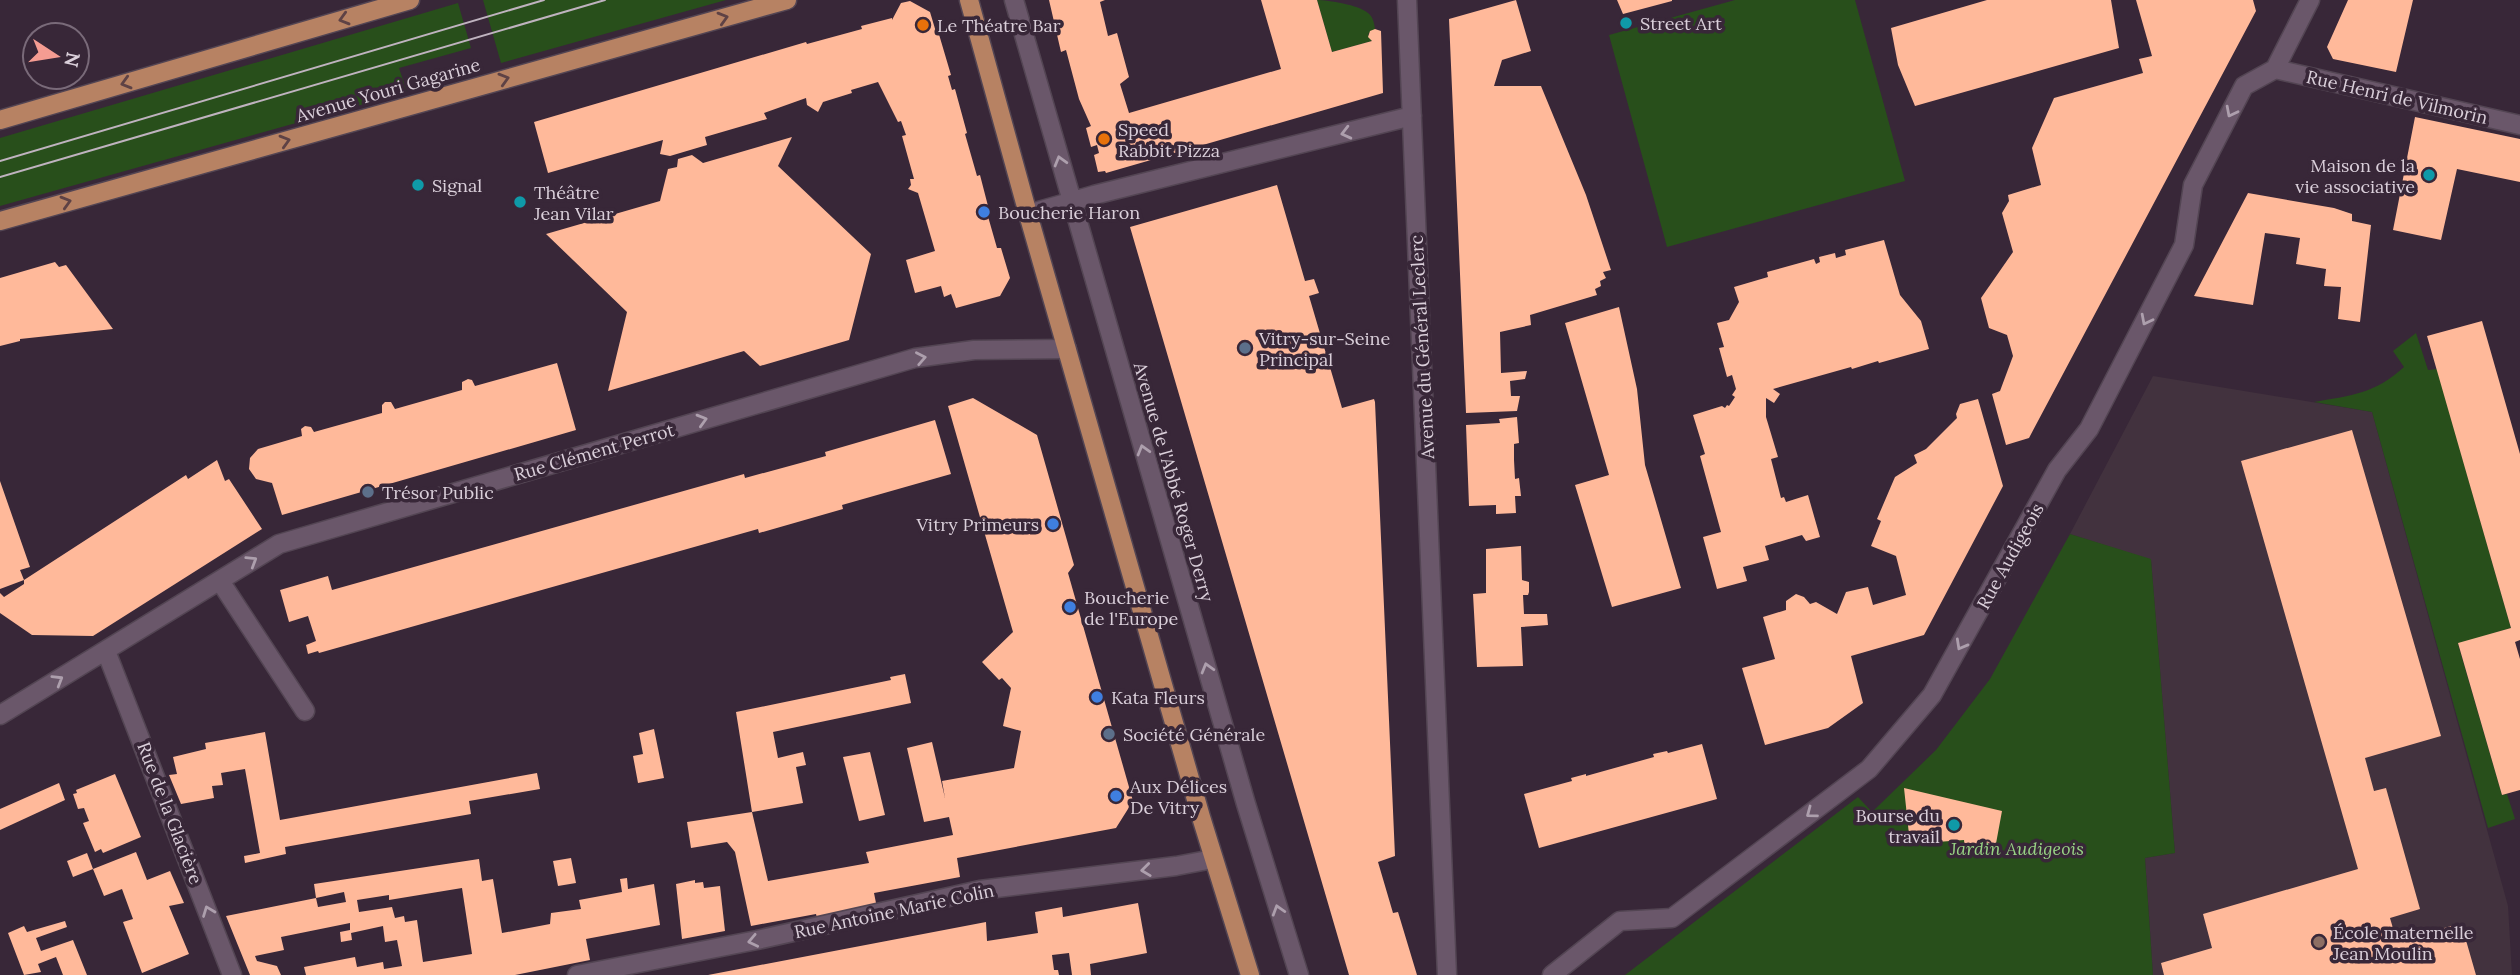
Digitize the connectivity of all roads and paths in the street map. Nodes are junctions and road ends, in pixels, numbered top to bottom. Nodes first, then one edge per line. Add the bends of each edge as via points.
1 (410, 0) edge
2 (787, 0) edge
3 (969, 0) edge
4 (1014, 0) edge
5 (1407, 0) edge
6 (2310, 0) edge
7 (384, 4) edge
8 (2275, 69) junction
9 (1412, 116) junction
10 (0, 120) edge
11 (2520, 125) edge
12 (1072, 201) junction
13 (1028, 214) junction
14 (0, 221) edge
15 (1068, 349) junction
16 (220, 581) junction
17 (106, 651) junction
18 (305, 711) dead end
19 (0, 715) edge
20 (1213, 859) junction
21 (232, 975) edge
22 (578, 975) edge
23 (1250, 975) edge
24 (1299, 975) edge
25 (1447, 975) edge
26 (1552, 975) edge

1 - 7 main road
14 -> 2 main road, Avenue Youri Gagarine
3 - 13 main road
12 -> 4 street, Avenue de l'Abbé Roger Derry
5 - 9 street, Avenue du Général Leclerc
6 - 8 street
7 -> 10 main road
8 - 11 street, Rue Henri de Vilmorin
8 -> 26 street, Rue Audigeois via 2244,86 2193,185 2184,245 2090,429 2057,470 1932,695 1870,769 1672,918 1620,921
9 -> 12 street
9 - 25 street, Avenue du Général Leclerc
12 - 13 street
24 -> 12 street, Avenue de l'Abbé Roger Derry
13 - 15 main road
16 -> 15 street, Rue Clément Perrot via 279,544 915,358 974,350
15 - 20 main road
16 - 17 street, Rue Clément Perrot
16 - 18 street
19 -> 17 street, Rue Clément Perrot
21 -> 17 street, Rue de la Glacière
20 -> 22 street, Rue Antoine Marie Colin via 980,890
20 - 23 main road

